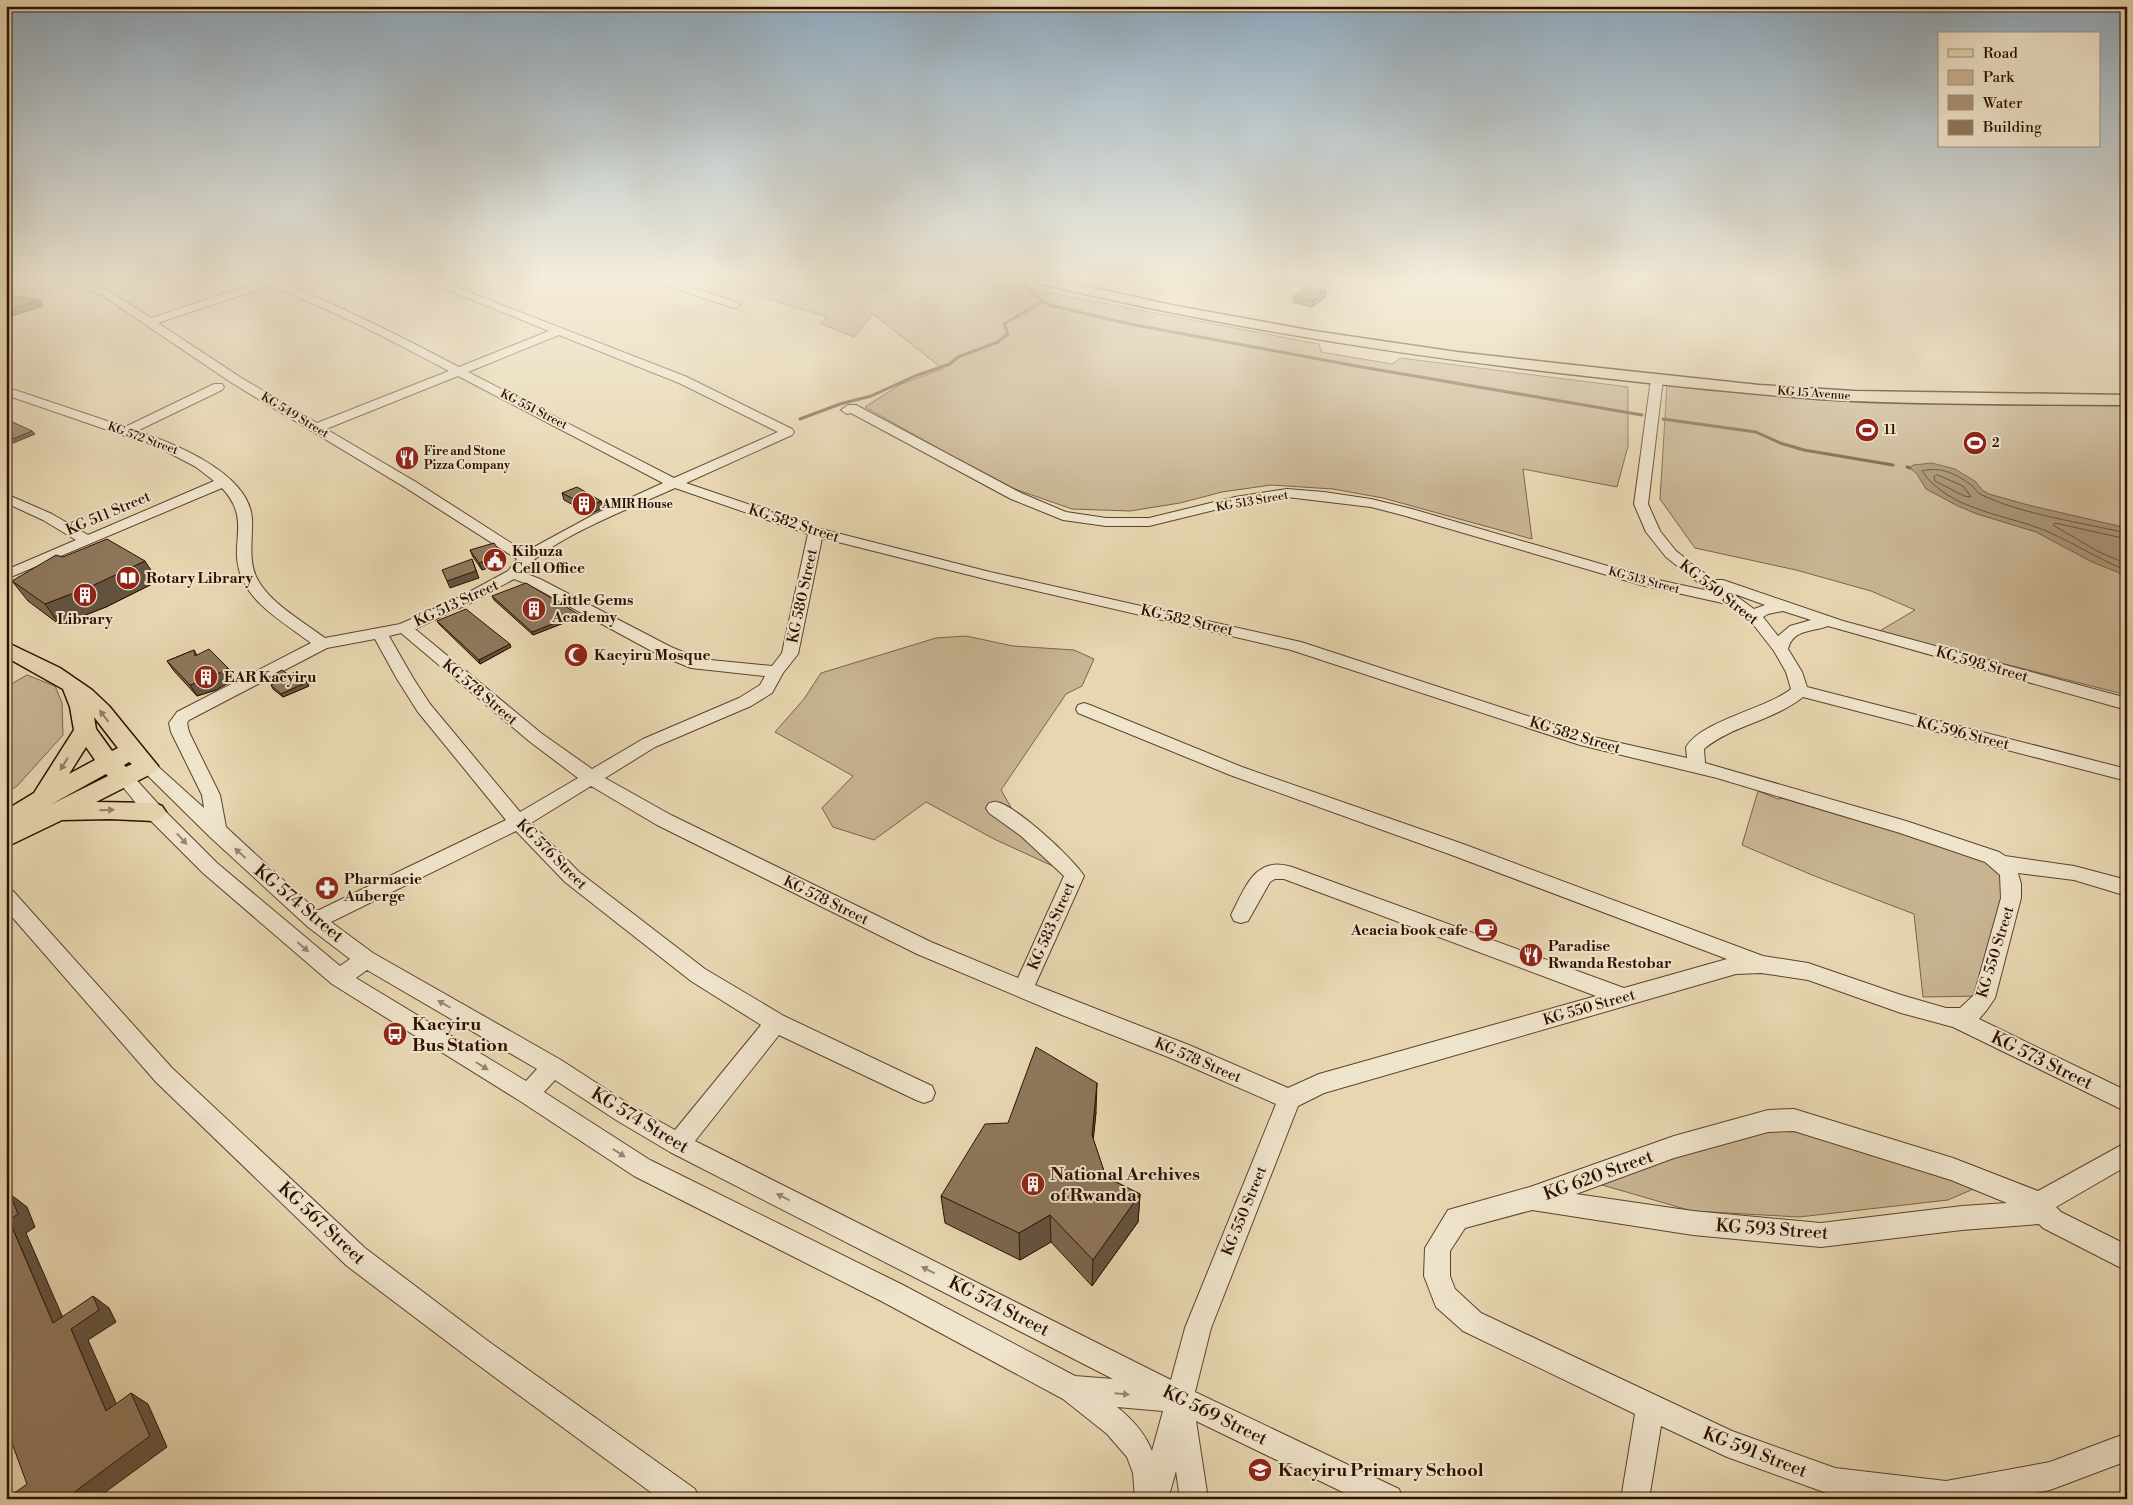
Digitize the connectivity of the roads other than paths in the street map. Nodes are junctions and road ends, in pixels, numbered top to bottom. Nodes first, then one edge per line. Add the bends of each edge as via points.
1 (188, 347) edge
2 (413, 347) edge
3 (519, 347) edge
4 (601, 347) edge
5 (1395, 347) edge
6 (460, 371) junction
7 (1658, 379) junction
8 (218, 387) dead end
9 (6, 391) edge
10 (2127, 400) edge
11 (847, 410) dead end
12 (318, 428) junction
13 (125, 432) junction
14 (224, 482) junction
15 (675, 484) junction
16 (6, 498) edge
17 (816, 532) junction
18 (86, 540) junction
19 (525, 558) junction
20 (1683, 565) junction
21 (513, 574) junction
22 (6, 575) edge
23 (1731, 600) junction
24 (1784, 606) junction
25 (1754, 616) junction
26 (1830, 623) junction
27 (404, 628) junction
28 (380, 633) junction
29 (322, 644) junction
30 (6, 648) edge
31 (1780, 649) junction
32 (776, 671) junction
33 (72, 686) junction
34 (1800, 691) junction
35 (2127, 704) edge
36 (1084, 709) dead end
37 (85, 730) junction
38 (139, 758) junction
39 (1696, 768) junction
40 (117, 771) junction
41 (2127, 775) edge
42 (591, 778) junction
43 (51, 806) junction
44 (995, 808) dead end
45 (154, 812) junction
46 (6, 822) edge
47 (518, 822) junction
48 (217, 832) junction
49 (6, 838) edge
50 (2002, 863) junction
51 (2127, 888) edge
52 (6, 896) edge
53 (1241, 914) dead end
54 (315, 921) junction
55 (366, 959) junction
56 (1758, 962) junction
57 (339, 978) junction
58 (1023, 989) junction
59 (1623, 997) junction
60 (1957, 1019) junction
61 (776, 1023) junction
62 (554, 1067) junction
63 (924, 1093) dead end
64 (528, 1094) junction
65 (1289, 1098) junction
66 (2127, 1102) edge
67 (678, 1144) junction
68 (2127, 1153) edge
69 (1530, 1199) junction
70 (2043, 1208) junction
71 (2127, 1259) edge
72 (1096, 1355) joint
73 (1073, 1389) junction
74 (1178, 1398) junction
75 (1650, 1407) junction
76 (2127, 1448) edge
77 (1150, 1490) edge
78 (685, 1499) edge
79 (1194, 1499) edge
80 (1389, 1499) edge
81 (1635, 1499) edge

1 - 12 street, KG 549 Street
2 - 6 street, KG 551 Street
3 - 6 street
4 - 15 street, KG 513 Street via 683,380 788,432
5 - 7 main road, KG 15 Avenue
6 - 12 street
6 - 15 street, KG 551 Street
7 - 10 main road, KG 15 Avenue via 1856,396
7 - 20 street, KG 550 Street via 1641,504 1653,532
8 - 13 street
9 - 13 street, KG 572 Street
11 - 23 street, KG 513 Street via 852,408 901,432 1016,496 1063,516 1106,522 1149,522 1235,501 1288,493 1324,496 1371,503 1646,582
12 - 19 street, KG 549 Street
13 - 14 street, KG 572 Street via 188,455
14 - 18 street, KG 511 Street
14 - 29 street, KG 572 Street via 246,514 244,558 252,584
15 - 17 street, KG 582 Street
15 - 19 street, KG 513 Street via 600,517
16 - 18 street via 51,518
17 - 32 street, KG 580 Street via 790,654
17 - 39 street, KG 582 Street via 989,576 1295,646 1586,740
18 - 22 street, KG 511 Street
19 - 21 street, KG 513 Street
20 - 23 street, KG 550 Street
20 - 24 street, KG 598 Street via 1720,584
21 - 27 street, KG 513 Street
21 - 32 street via 697,664
23 - 25 street, KG 550 Street
24 - 25 street via 1763,610
24 - 26 street, KG 598 Street
25 - 26 street, KG 598 Street
25 - 31 street, KG 550 Street
26 - 31 street via 1799,627 1789,632 1781,640
26 - 35 street, KG 598 Street
27 - 28 street, KG 513 Street
27 - 42 street, KG 578 Street via 535,738
28 - 29 street, KG 513 Street
28 - 47 street, KG 576 Street via 424,708
29 - 48 street, KG 513 Street via 193,710 178,723 211,795
30 - 33 main road
31 - 34 street, KG 550 Street via 1794,672
32 - 42 street, KG 580 Street via 766,689 745,702 649,743
33 - 37 main road via 81,707
38 -> 33 main road via 94,704
34 - 39 street via 1790,700 1705,736 1694,746
34 - 41 street, KG 596 Street
36 - 56 street via 1236,771
37 - 40 main road
37 -> 43 main road
38 - 40 main road
38 - 48 street, KG 574 Street
39 - 50 street via 1906,828
40 - 43 main road
40 - 45 street
42 - 47 street, KG 580 Street
42 - 58 street, KG 578 Street via 664,820 924,948
43 -> 45 main road
43 - 46 main road
43 - 49 main road
44 - 58 street, KG 583 Street via 1028,831 1074,876
45 -> 57 street via 210,868
47 - 54 street, KG 580 Street
47 - 61 street, KG 576 Street via 572,877 615,912 698,975
54 -> 48 street, KG 574 Street
50 - 51 street via 2074,873
50 - 60 street, KG 550 Street via 2010,873 2011,898 1984,998 1975,1012
52 - 78 street, KG 567 Street via 164,1075 356,1257
53 - 59 street via 1263,877 1271,871 1286,872
54 - 55 street, KG 574 Street
55 - 57 street
62 -> 55 street, KG 574 Street
56 - 59 street, KG 550 Street via 1736,965
56 - 60 street, KG 550 Street via 1792,967 1916,1009
57 -> 64 street
58 - 65 street, KG 578 Street
59 - 65 street, KG 550 Street via 1319,1084
60 - 66 street, KG 573 Street
61 - 63 street, KG 576 Street
61 - 67 street
62 - 64 street
62 - 67 street, KG 574 Street
64 -> 73 street via 642,1168 892,1293
65 - 74 street, KG 550 Street via 1198,1328
72 -> 67 street, KG 574 Street
68 - 70 street via 2044,1201
69 - 70 street, KG 593 Street via 1693,1223 1820,1235
69 - 70 street, KG 620 Street via 1674,1147 1768,1121 1794,1120 1953,1169
69 - 75 street, KG 620 Street via 1457,1218 1438,1248 1437,1276 1445,1298 1472,1322
70 - 71 street via 2052,1220
72 - 74 street, KG 569 Street
73 -> 74 street
73 - 77 street via 1117,1424 1137,1448
74 - 77 street
74 - 79 street
74 - 80 street, KG 569 Street
75 - 76 street, KG 591 Street via 1727,1444 1835,1482 1946,1495 2050,1476
75 - 81 street

